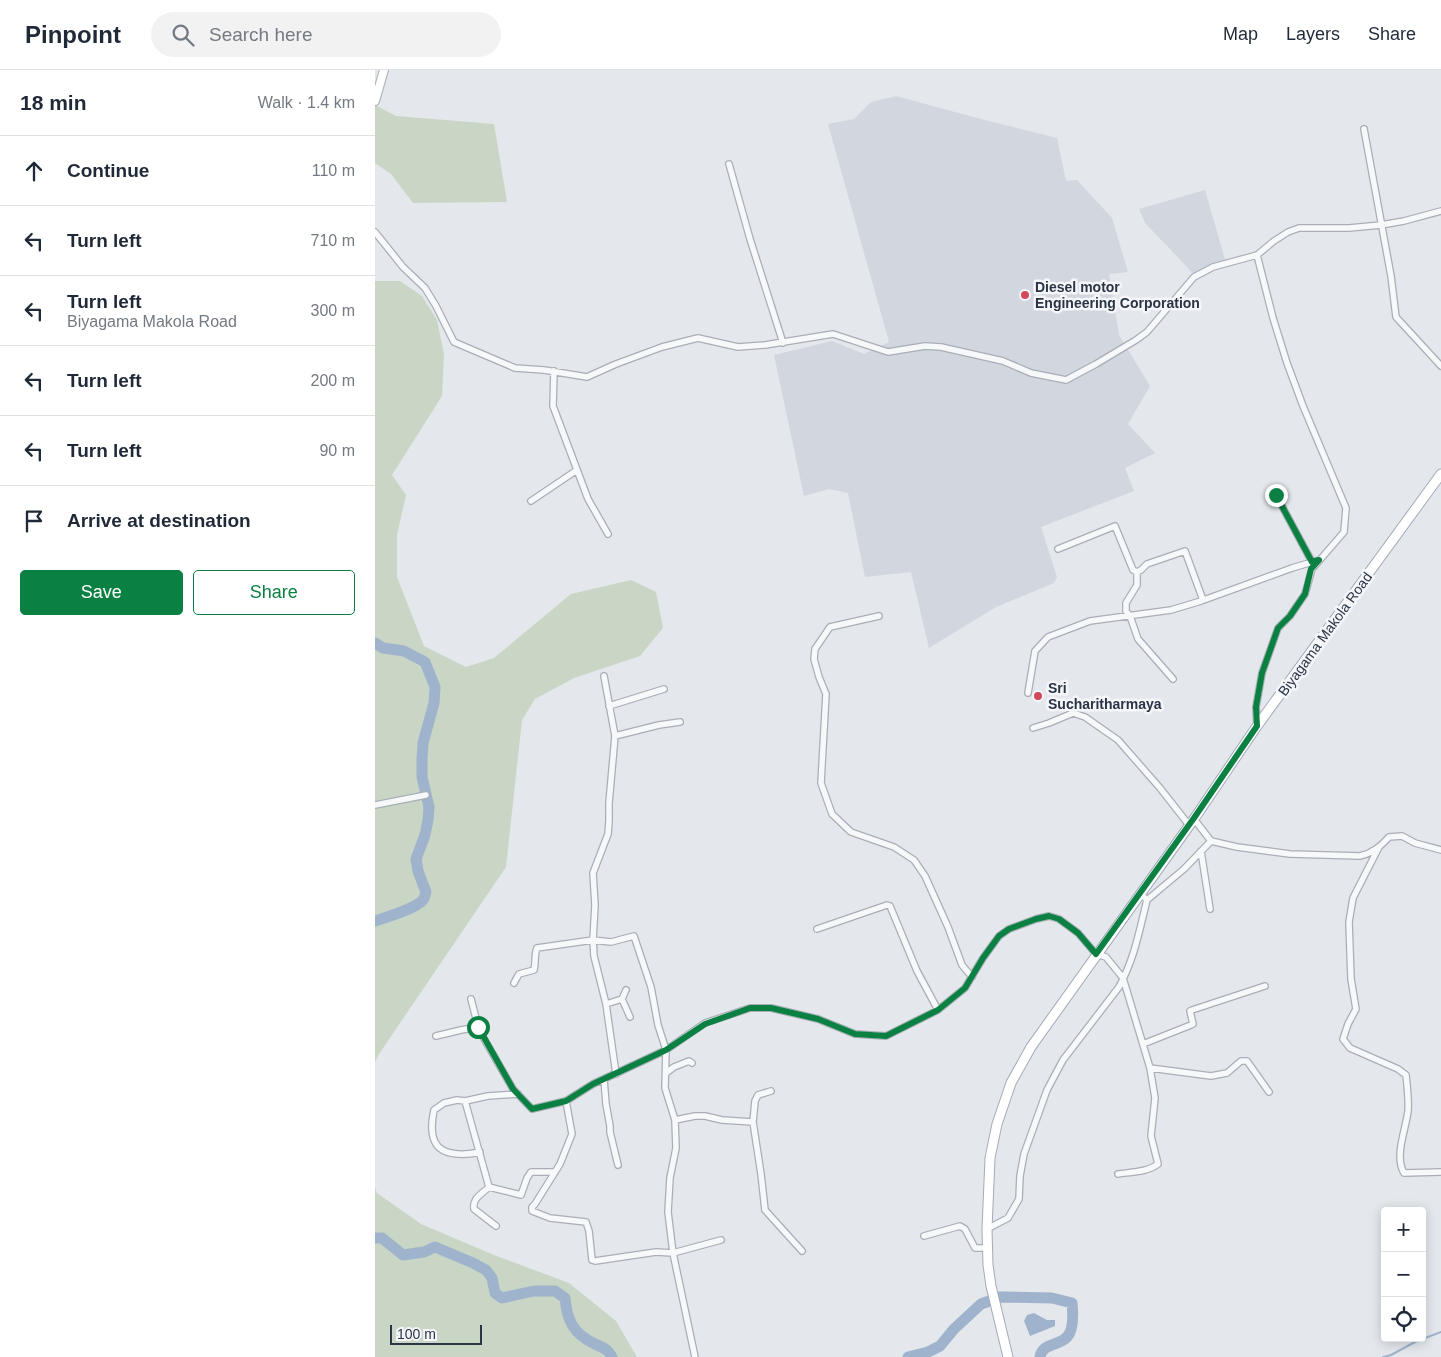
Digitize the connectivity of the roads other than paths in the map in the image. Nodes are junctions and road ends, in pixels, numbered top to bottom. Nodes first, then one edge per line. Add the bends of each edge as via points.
1 (384, 70) edge
2 (375, 100) edge
3 (1365, 129) dead end
4 (729, 164) dead end
5 (1441, 211) edge
6 (1381, 225) junction
7 (375, 232) edge
8 (1257, 255) junction
9 (783, 343) junction
10 (1441, 366) edge
11 (554, 371) junction
12 (577, 470) junction
13 (1441, 474) edge
14 (1276, 495) dead end
15 (531, 501) dead end
16 (608, 534) dead end
17 (1058, 549) dead end
18 (1319, 560) junction
19 (1312, 562) junction
20 (1137, 572) junction
21 (1203, 600) junction
22 (879, 616) dead end
23 (1130, 616) junction
24 (604, 676) dead end
25 (1173, 679) dead end
26 (664, 689) dead end
27 (1029, 693) dead end
28 (609, 706) junction
29 (680, 722) dead end
30 (1257, 726) junction
31 (1033, 728) dead end
32 (615, 736) junction
33 (426, 795) dead end
34 (375, 805) edge
35 (1191, 822) junction
36 (1211, 840) junction
37 (1379, 847) junction
38 (1441, 850) edge
39 (1201, 851) junction
40 (1140, 893) junction
41 (1147, 900) junction
42 (1210, 908) dead end
43 (817, 929) dead end
44 (593, 940) junction
45 (1096, 954) junction
46 (972, 977) junction
47 (1123, 978) junction
48 (514, 983) dead end
49 (1265, 986) dead end
50 (626, 990) dead end
51 (471, 999) dead end
52 (622, 999) junction
53 (606, 1004) junction
54 (938, 1010) junction
55 (630, 1017) dead end
56 (478, 1027) junction
57 (436, 1036) dead end
58 (1143, 1044) junction
59 (666, 1050) junction
60 (692, 1063) dead end
61 (1150, 1068) junction
62 (665, 1073) junction
63 (616, 1074) junction
64 (604, 1079) junction
65 (771, 1091) dead end
66 (1269, 1092) dead end
67 (518, 1094) junction
68 (465, 1100) junction
69 (566, 1101) junction
70 (675, 1120) junction
71 (753, 1122) junction
72 (479, 1152) junction
73 (618, 1165) dead end
74 (555, 1172) junction
75 (1441, 1172) edge
76 (1118, 1174) dead end
77 (489, 1187) junction
78 (496, 1226) dead end
79 (987, 1229) junction
80 (924, 1236) dead end
81 (721, 1240) dead end
82 (987, 1248) junction
83 (802, 1251) dead end
84 (673, 1253) junction
85 (695, 1357) edge
86 (1008, 1357) edge

1 - 2 street
3 - 6 street
4 - 9 street
5 - 6 street
6 - 8 street via 1299,228 1288,232
6 - 10 street via 1396,317
7 - 11 street via 425,288 454,342 515,368
8 - 9 street via 1213,267 1194,277 1147,332 1066,380 941,346 888,352 833,334
8 - 18 street via 1287,363 1346,508 1344,532
9 - 11 street via 738,347 698,338 663,347 587,377
11 - 12 street via 553,406
12 - 15 street
12 - 16 street via 588,499
13 - 30 main road, Biyagama Makola Road
14 - 19 street
17 - 20 street via 1115,526 1133,570
18 - 19 street
18 - 30 street via 1311,569 1305,594 1278,628 1262,673 1256,707
19 - 21 street
20 - 21 street via 1147,564 1185,552
20 - 23 street via 1137,585 1126,603
21 - 23 street via 1171,610
22 - 46 street via 830,627 815,649 813,659 826,694 821,783 832,814 851,832 894,847 914,860 925,876 962,964
23 - 25 street via 1138,640
23 - 27 street via 1090,621 1048,637 1035,651
24 - 28 street
26 - 28 street
28 - 32 street
29 - 32 street
30 - 35 main road, Biyagama Makola Road
31 - 35 street via 1073,713 1085,717 1118,740
32 - 44 street via 608,834 593,873
33 - 34 street
35 - 36 street
35 - 40 main road, Biyagama Makola Road
36 - 37 street via 1290,854 1360,856
36 - 39 street
37 - 38 street via 1389,837 1403,836
37 - 75 street via 1353,898 1349,922 1351,979 1356,1009 1343,1039 1350,1048 1398,1068 1406,1075 1408,1110 1400,1166 1404,1173
39 - 41 street
39 - 42 street
40 - 41 street
40 - 45 main road, Biyagama Makola Road
41 - 47 street via 1134,953
43 - 54 street via 891,906 917,971
44 - 48 street via 537,948 534,970 519,974
44 - 53 street
44 - 59 street via 611,942 634,936 651,987
45 - 46 street via 1078,933 1049,916 1009,929 999,936
45 - 47 street via 1106,957
45 - 79 main road, Biyagama Makola Road via 1031,1048 1011,1083 997,1124 991,1158
46 - 54 street via 965,988
47 - 58 street
47 - 79 street via 1063,1060 1047,1090 1025,1154 1019,1199 1008,1218
49 - 58 street via 1192,1010 1193,1024
50 - 52 street
51 - 56 street
52 - 53 street
52 - 55 street
53 - 63 street
54 - 59 street via 886,1036 855,1034 818,1019 771,1008 750,1008 705,1024
56 - 57 street
56 - 67 street
58 - 61 street
59 - 62 street
59 - 63 street
60 - 62 street via 689,1061
61 - 66 street via 1211,1076 1227,1073 1244,1060
61 - 76 street via 1155,1098 1151,1136 1158,1164
62 - 70 street via 665,1088
63 - 64 street
64 - 69 street
64 - 73 street via 609,1132
65 - 71 street via 757,1095
67 - 68 street
67 - 69 street via 532,1109
68 - 72 street
68 - 72 street via 444,1103 434,1110 435,1143 456,1154
69 - 74 street via 572,1134
70 - 71 street via 705,1116
70 - 84 street via 676,1148 668,1212
71 - 83 street via 765,1210
72 - 77 street
74 - 77 street via 531,1172 521,1195
74 - 84 street via 532,1211 550,1218 585,1222 592,1260
77 - 78 street via 473,1204 474,1209
79 - 82 main road, Biyagama Makola Road
80 - 82 street via 960,1226 975,1248
81 - 84 street
82 - 86 main road, Biyagama Makola Road via 991,1286
84 - 85 street

